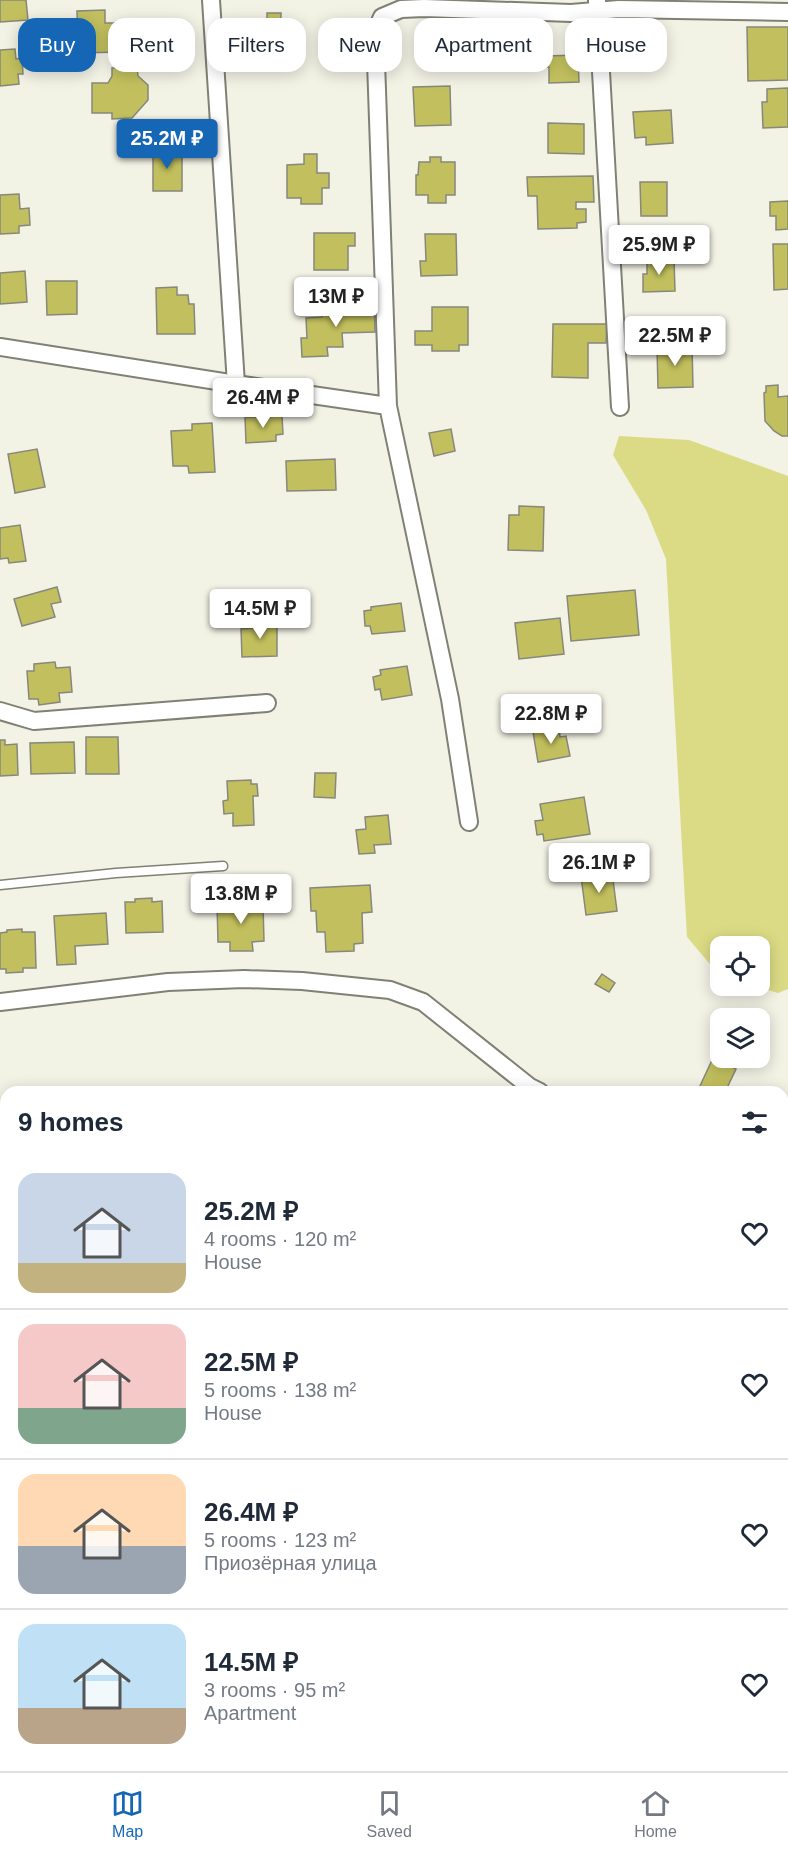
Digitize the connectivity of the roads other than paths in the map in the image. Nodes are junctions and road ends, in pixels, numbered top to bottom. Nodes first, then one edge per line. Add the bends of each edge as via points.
1 (211, 0) edge
2 (597, 5) edge
3 (788, 12) edge
4 (0, 347) edge
5 (236, 384) junction
6 (388, 406) junction
7 (620, 407) dead end
8 (267, 703) dead end
9 (0, 711) edge
10 (469, 822) dead end
11 (223, 866) dead end
12 (0, 885) edge
13 (0, 1002) edge
14 (529, 1086) edge

1 - 5 street
2 - 3 street via 619,9
2 - 6 street via 571,13 401,9 382,17 375,33
2 - 7 street
4 - 5 street
5 - 6 street
6 - 10 street via 450,699
8 - 9 street via 34,721
11 - 12 lane
13 - 14 street via 168,982 244,979 390,990 423,1002

